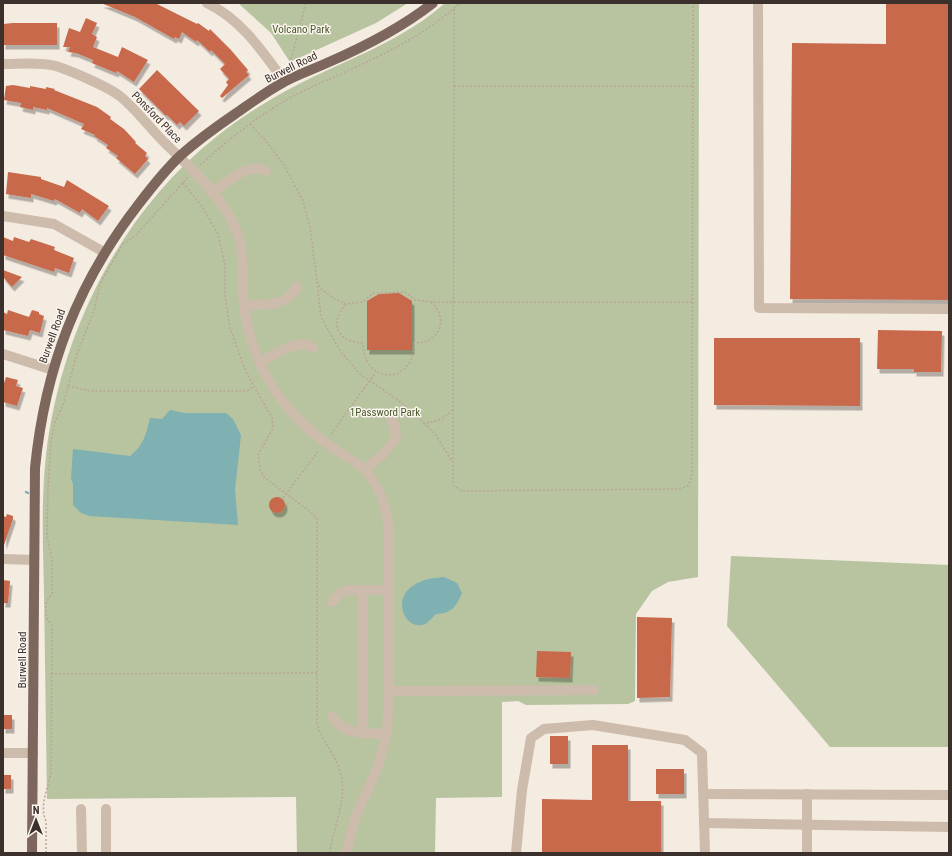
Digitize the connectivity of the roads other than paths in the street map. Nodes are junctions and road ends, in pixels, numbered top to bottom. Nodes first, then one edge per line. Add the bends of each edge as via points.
1 (207, 3) edge
2 (433, 3) edge
3 (758, 3) edge
4 (3, 64) edge
5 (284, 81) junction
6 (180, 156) junction
7 (266, 171) dead end
8 (211, 193) junction
9 (3, 216) edge
10 (104, 252) junction
11 (297, 287) dead end
12 (245, 307) junction
13 (949, 309) edge
14 (313, 348) dead end
15 (3, 354) edge
16 (260, 362) junction
17 (53, 370) junction
18 (391, 418) dead end
19 (364, 470) junction
20 (3, 559) edge
21 (34, 560) junction
22 (363, 590) junction
23 (388, 590) junction
24 (332, 602) dead end
25 (594, 690) dead end
26 (390, 691) junction
27 (332, 716) dead end
28 (363, 732) junction
29 (387, 734) junction
30 (3, 753) edge
31 (33, 753) junction
32 (704, 794) junction
33 (807, 794) junction
34 (949, 795) edge
35 (81, 809) dead end
36 (106, 809) dead end
37 (704, 823) junction
38 (806, 825) junction
39 (949, 827) edge
40 (32, 853) edge
41 (82, 853) edge
42 (106, 853) edge
43 (346, 853) edge
44 (516, 853) edge
45 (706, 853) edge
46 (807, 853) edge

1 - 5 street via 234,20 249,34
2 - 5 main road, Burwell Road via 400,27 371,43
3 - 13 street via 759,308
4 - 6 street, Ponsford Place via 55,66 111,91 129,105
5 - 6 main road, Burwell Road via 224,121
6 - 8 street, Ponsford Place
6 - 10 main road, Burwell Road via 154,185
7 - 8 street via 251,168
8 - 12 street, Ponsford Place via 226,211 239,238
9 - 10 street via 54,224
10 - 17 main road, Burwell Road via 75,308
11 - 12 street via 283,302
12 - 16 street, Ponsford Place via 250,335
14 - 16 street via 297,344
15 - 17 street
16 - 19 street, Ponsford Place via 283,403 296,418
17 - 21 main road, Burwell Road via 35,468
18 - 19 street via 396,427 396,438 383,454
19 - 23 street via 380,494 388,518
20 - 21 street
21 - 31 main road, Burwell Road
22 - 23 street
22 - 24 street via 341,592
22 - 28 street
23 - 26 street
25 - 26 street
26 - 29 street
27 - 28 street via 337,726
28 - 29 street
29 - 43 street via 377,769 355,818
30 - 31 street
31 - 40 main road, Burwell Road
32 - 33 street
32 - 37 street
32 - 44 street via 702,753 685,740 594,724 544,730 531,738 522,790
33 - 34 street
33 - 38 street
35 - 41 street
36 - 42 street
37 - 38 street
37 - 45 street
38 - 39 street
38 - 46 street

